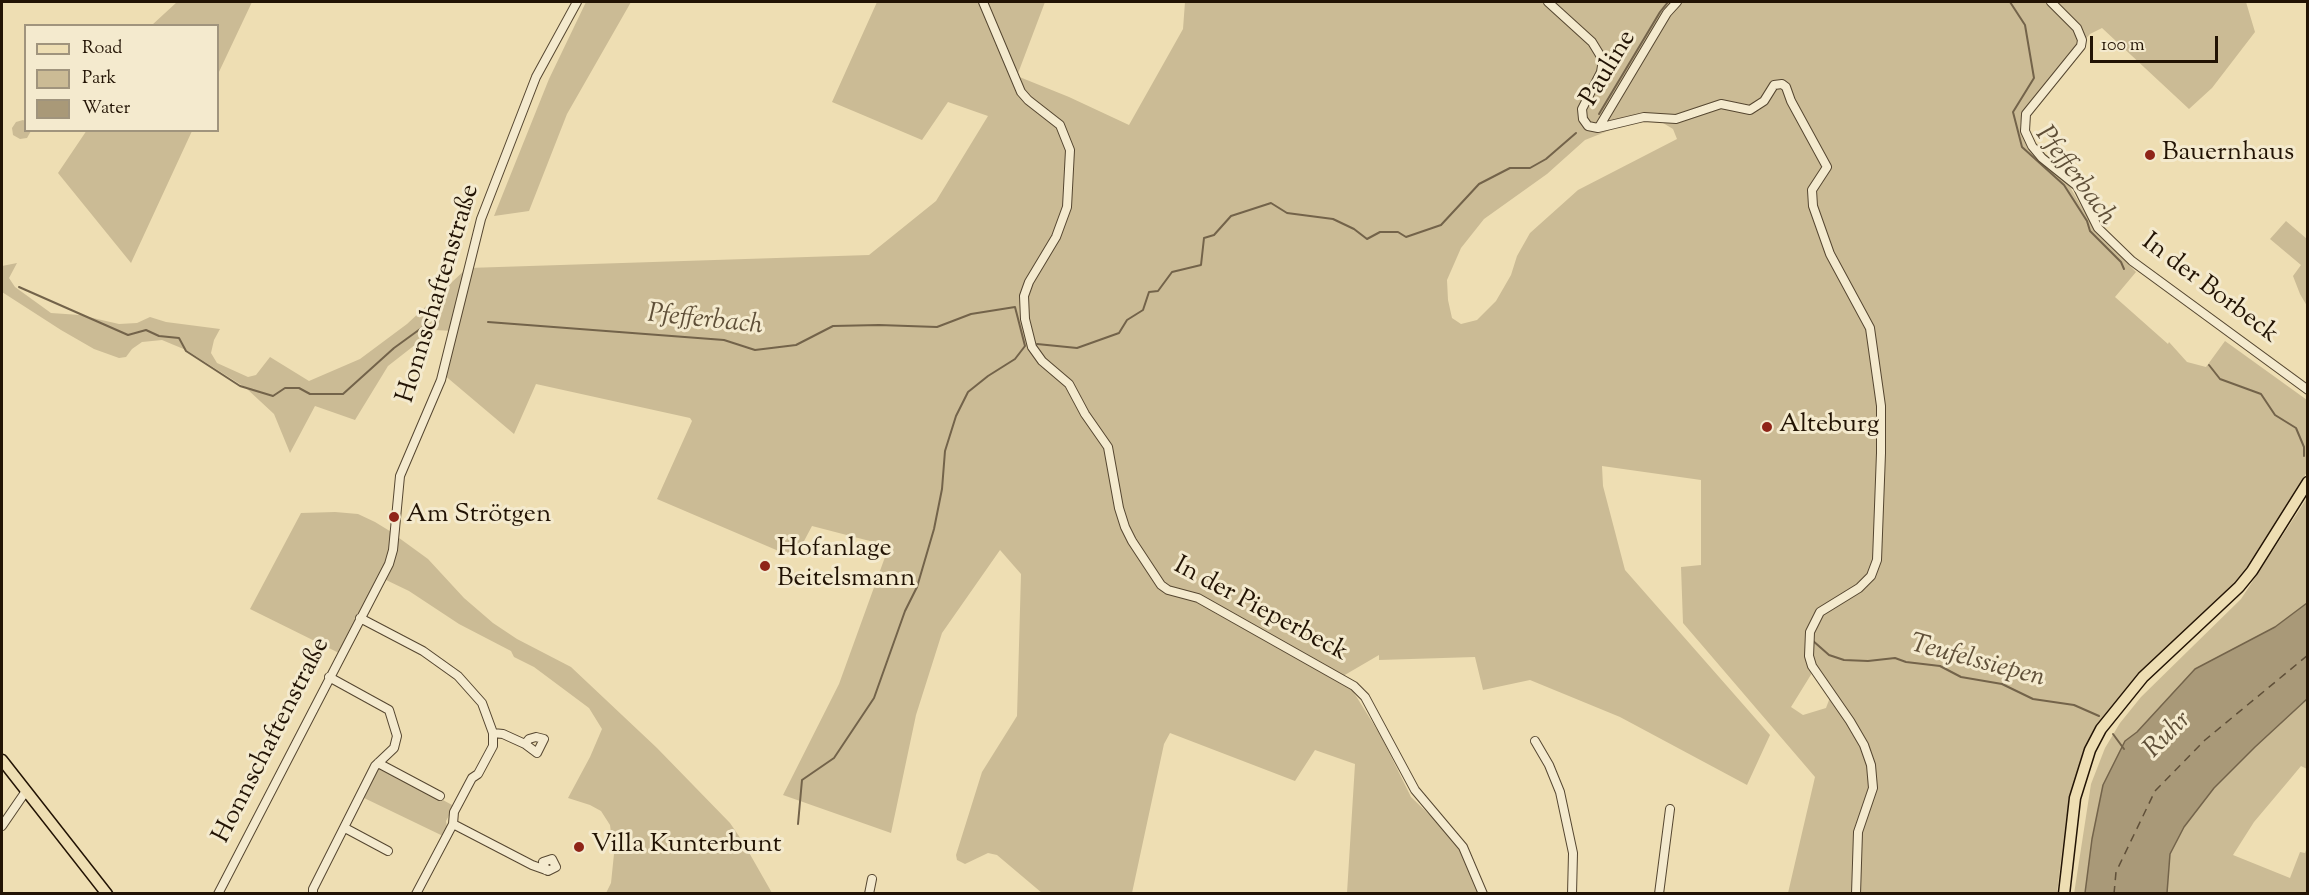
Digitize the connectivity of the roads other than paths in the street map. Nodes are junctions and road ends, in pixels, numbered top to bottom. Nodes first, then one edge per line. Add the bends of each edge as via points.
1 (577, 2) edge
2 (983, 2) edge
3 (1548, 2) edge
4 (1677, 2) edge
5 (2052, 2) edge
6 (1599, 128) junction
7 (2307, 390) edge
8 (2307, 482) edge
9 (360, 618) junction
10 (329, 677) junction
11 (493, 733) junction
12 (1535, 741) dead end
13 (525, 744) dead end
14 (2, 760) edge
15 (378, 763) junction
16 (26, 791) junction
17 (440, 796) dead end
18 (1670, 809) dead end
19 (453, 824) junction
20 (2, 826) edge
21 (345, 828) junction
22 (388, 851) dead end
23 (546, 870) dead end
24 (872, 879) dead end
25 (107, 894) edge
26 (218, 894) edge
27 (313, 894) edge
28 (416, 894) edge
29 (869, 894) edge
30 (1483, 894) edge
31 (1572, 894) edge
32 (1659, 894) edge
33 (1856, 894) edge
34 (2064, 894) edge

1 - 9 street, Honnschaftenstraße via 536,77 481,219 441,380 400,476 389,564
2 - 30 street, In der Pieperbeck via 1021,92 1060,125 1070,150 1067,207 1056,237 1024,296 1032,347 1069,384 1104,440 1125,527 1144,561 1168,590 1198,598 1354,686 1365,697 1415,790 1463,846
3 - 6 street via 1602,56 1603,68 1582,109 1586,124
4 - 6 street, Pauline
5 - 7 street, In der Borbeck via 2078,28 2082,40 2026,114 2025,130 2032,146 2077,186 2098,228 2132,261
6 - 33 street via 1644,117 1676,119 1721,104 1750,110 1764,101 1774,85 1782,84 1827,167 1812,190 1813,206 1830,254 1870,328 1881,406 1877,560 1859,588 1820,612 1810,632 1812,666 1850,721 1871,765 1874,788 1858,832
8 - 34 main road via 2239,588 2143,677 2101,729 2075,798
9 - 10 street, Honnschaftenstraße
9 - 11 street via 423,651 458,676 482,703
10 - 15 street via 391,712 396,742
10 - 26 street, Honnschaftenstraße
11 - 13 street
11 - 19 street via 493,746 454,812
12 - 31 street via 1560,792 1572,853
14 - 16 main road
15 - 17 street
15 - 21 street
16 - 20 street
16 - 25 main road
18 - 32 street
19 - 23 street
19 - 28 street
21 - 22 street
21 - 27 street
24 - 29 street

